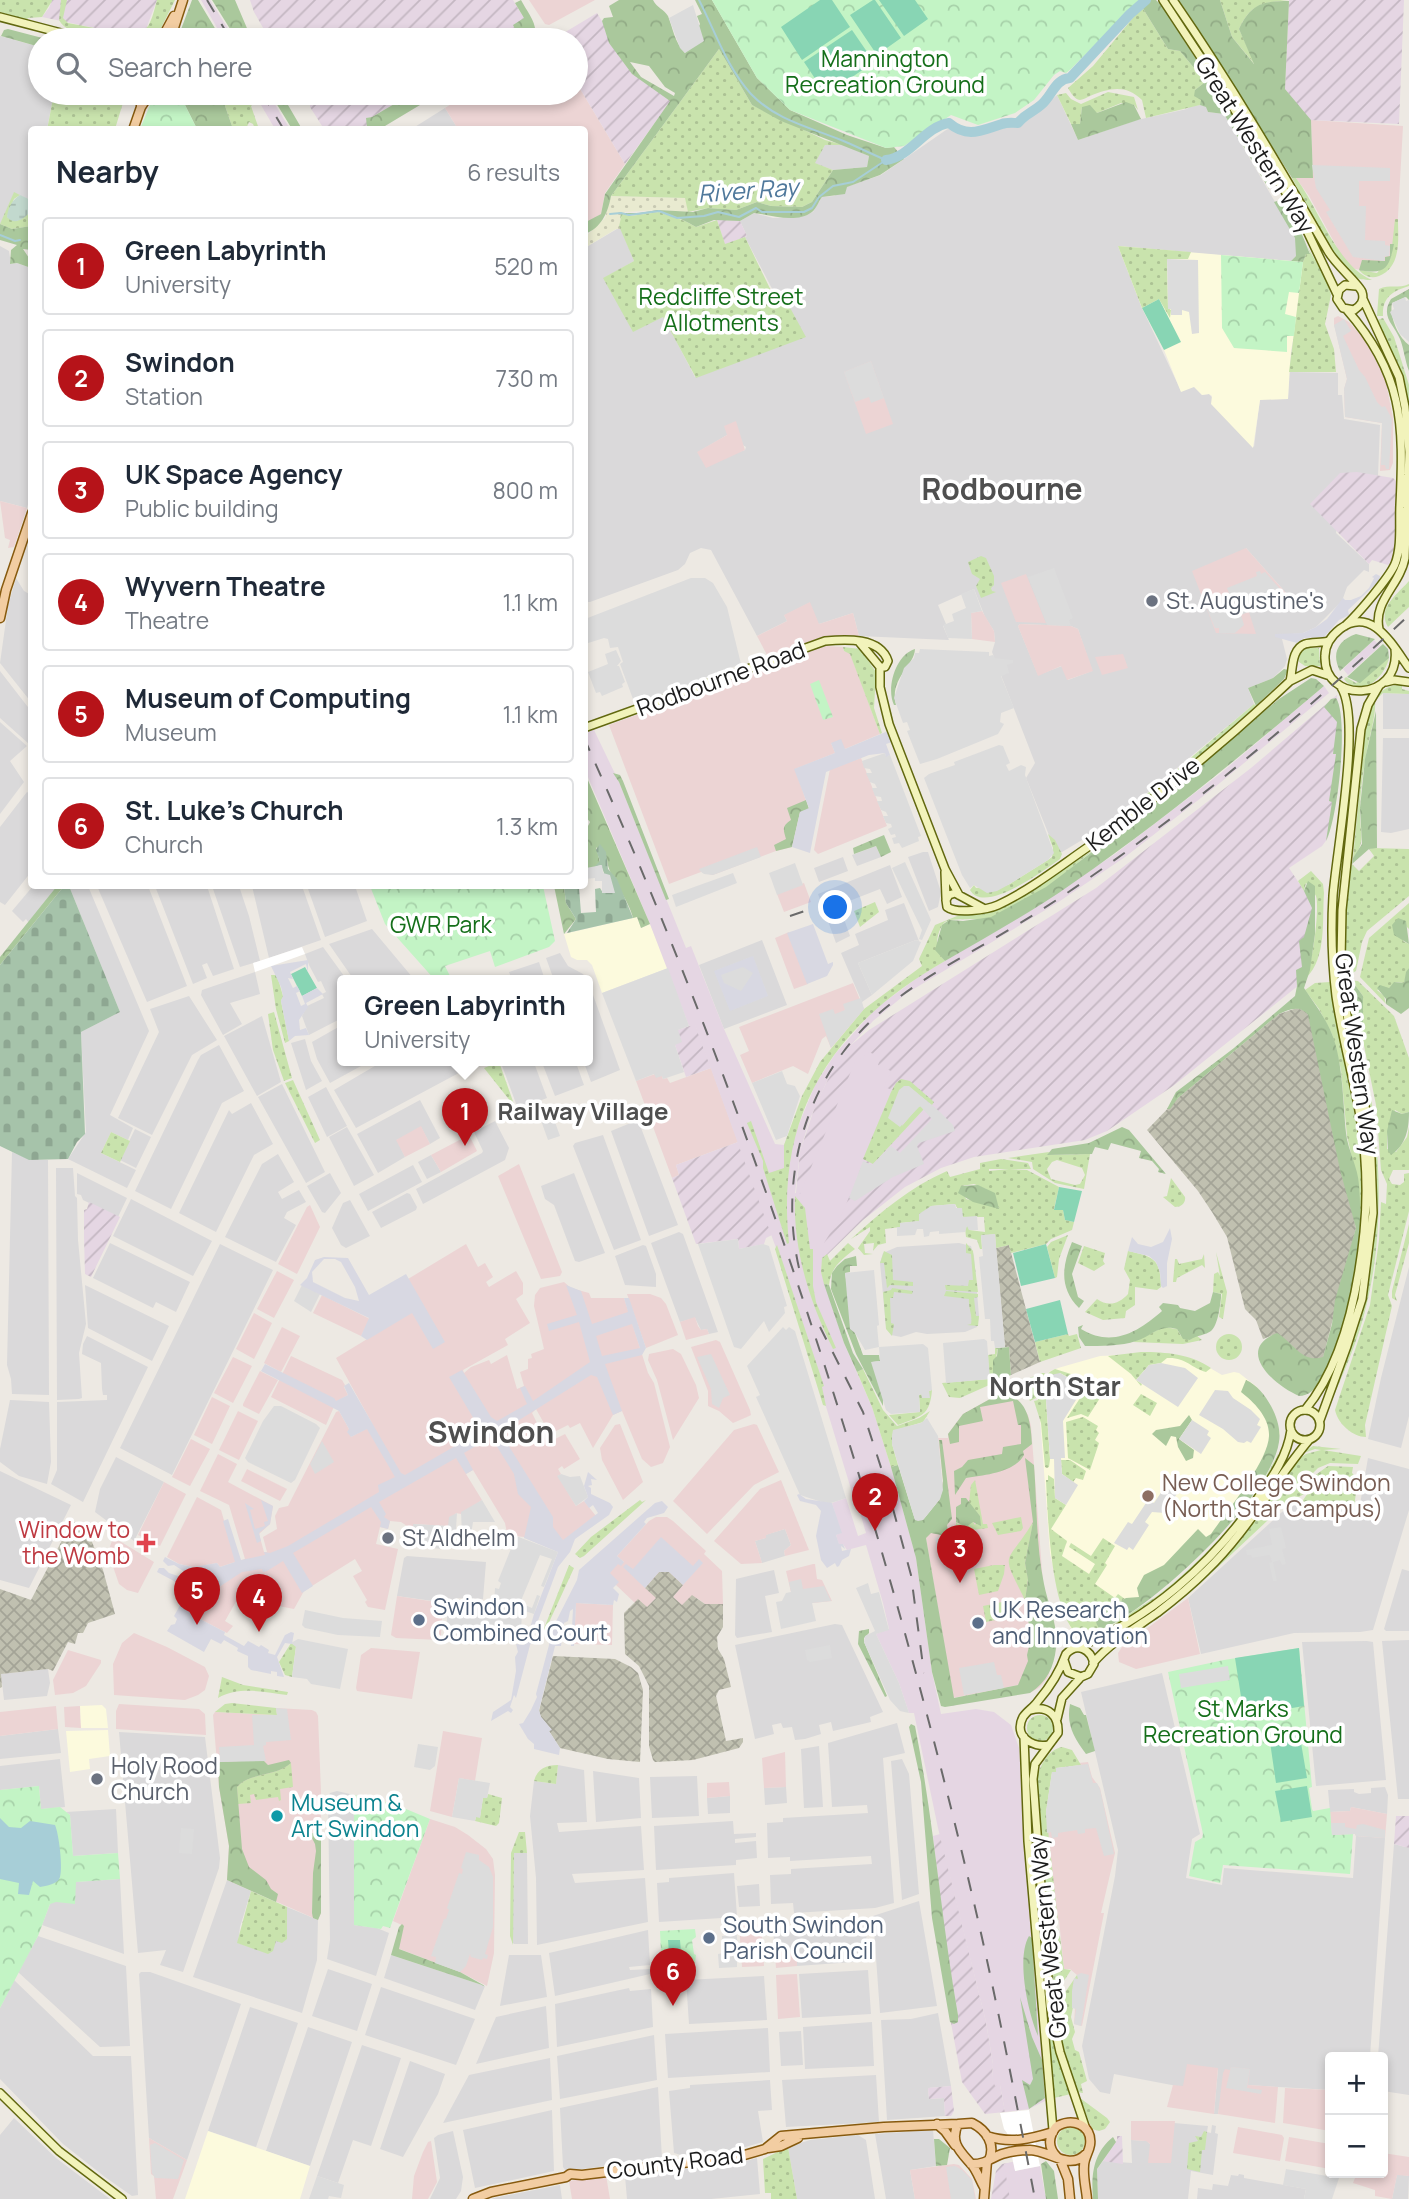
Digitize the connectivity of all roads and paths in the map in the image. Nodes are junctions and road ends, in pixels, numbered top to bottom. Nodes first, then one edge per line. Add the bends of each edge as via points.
1 (1163, 0) edge
2 (1173, 0) edge
3 (182, 3) edge
4 (0, 17) edge
5 (42, 28) edge
6 (168, 28) edge
7 (174, 28) edge
8 (141, 107) edge
9 (134, 126) edge
10 (1356, 285) junction
11 (1338, 295) junction
12 (1363, 298) junction
13 (1346, 310) junction
14 (28, 531) edge
15 (0, 618) edge
16 (1345, 626) junction
17 (1379, 629) junction
18 (1328, 641) junction
19 (860, 643) junction
20 (1395, 649) junction
21 (882, 650) junction
22 (872, 657) junction
23 (883, 666) junction
24 (1409, 668) edge
25 (1330, 676) junction
26 (1290, 681) junction
27 (1409, 682) edge
28 (1382, 685) junction
29 (1341, 687) junction
30 (588, 727) edge
31 (945, 869) junction
32 (961, 896) junction
33 (946, 899) junction
34 (984, 908) junction
35 (959, 909) junction
36 (1305, 1410) junction
37 (1320, 1420) junction
38 (1291, 1430) junction
39 (1309, 1440) junction
40 (1078, 1647) junction
41 (1064, 1660) junction
42 (1093, 1663) junction
43 (1081, 1677) junction
44 (1031, 1710) junction
45 (1057, 1720) junction
46 (1024, 1737) junction
47 (1049, 1745) junction
48 (0, 2093) edge
49 (937, 2124) junction
50 (958, 2124) junction
51 (1053, 2131) junction
52 (1087, 2131) junction
53 (804, 2135) junction
54 (987, 2136) junction
55 (957, 2147) junction
56 (768, 2148) junction
57 (1086, 2154) junction
58 (1059, 2158) junction
59 (988, 2161) junction
60 (971, 2164) junction
61 (984, 2187) junction
62 (120, 2198) edge
63 (129, 2199) edge
64 (474, 2199) edge
65 (984, 2199) edge
66 (1070, 2199) edge
67 (1087, 2199) edge

1 - 11 main road, Great Western Way via 1299,214
2 - 10 main road, Great Western Way via 1278,163 1332,258
3 - 6 main road
3 - 7 main road
4 - 5 main road
8 - 9 main road
10 - 11 main road via 1345,285
10 - 12 main road
11 - 13 main road
12 - 13 main road via 1357,308
12 - 17 main road via 1399,377 1408,428 1405,558 1401,574 1378,610
13 - 16 main road via 1372,341 1389,372 1399,411 1401,461 1396,562
14 - 15 main road
16 - 17 main road via 1364,622
16 - 18 main road
17 - 20 main road
18 - 25 main road via 1325,659
18 - 26 main road via 1298,649
19 - 21 main road, Rodbourne Road via 872,643
19 - 22 main road
19 - 30 main road, Rodbourne Road via 822,642
20 - 24 main road
20 - 28 main road via 1393,669
21 - 22 main road
21 - 23 main road via 887,658
22 - 23 main road
23 - 31 main road via 882,695 889,724
25 - 26 main road, Kemble Drive via 1312,670
25 - 29 main road
26 - 34 main road, Kemble Drive via 1129,818 1027,889
27 - 28 main road via 1394,680
28 - 29 main road via 1359,691
28 - 37 main road, Great Western Way via 1367,705 1361,729 1340,944 1346,1010 1370,1131 1372,1225 1357,1316
29 - 36 main road, Great Western Way via 1348,700 1348,747 1333,944 1336,998 1362,1131 1364,1228 1342,1336 1325,1379
31 - 32 main road
31 - 33 main road
32 - 33 main road via 952,893
32 - 34 main road
32 - 35 main road
33 - 35 main road via 948,908
34 - 35 main road, Kemble Drive
36 - 37 main road
36 - 38 main road via 1293,1417
37 - 39 main road via 1318,1433
38 - 39 main road via 1297,1438
38 - 40 main road via 1275,1472 1211,1556 1150,1608 1112,1633
39 - 42 main road via 1219,1559
40 - 41 main road via 1067,1652
40 - 42 main road via 1090,1654
41 - 43 main road via 1068,1672
41 - 44 main road
42 - 43 main road via 1090,1672
43 - 45 main road via 1062,1698
44 - 45 main road via 1047,1710
44 - 46 main road via 1021,1722
45 - 47 main road via 1058,1733
46 - 47 main road via 1035,1745
46 - 51 main road, Great Western Way via 1028,1841
47 - 52 main road, Great Western Way via 1035,1764 1033,1779 1049,1993 1058,2043
48 - 62 main road via 59,2151
49 - 50 main road, County Road
49 - 53 main road, County Road
49 - 55 main road
50 - 54 main road via 972,2123
50 - 55 main road via 954,2134
51 - 52 main road via 1072,2122
51 - 54 main road via 1020,2140
51 - 58 main road via 1050,2145
52 - 57 main road
53 - 56 main road, County Road
53 - 56 main road, County Road via 781,2136
54 - 59 main road via 992,2150
55 - 60 main road
56 - 64 main road, County Road via 734,2157 582,2175
57 - 58 main road via 1076,2161
57 - 67 main road
58 - 59 main road via 1023,2151
58 - 66 main road
59 - 60 main road
59 - 61 main road
60 - 61 main road
61 - 65 main road
62 - 63 main road

